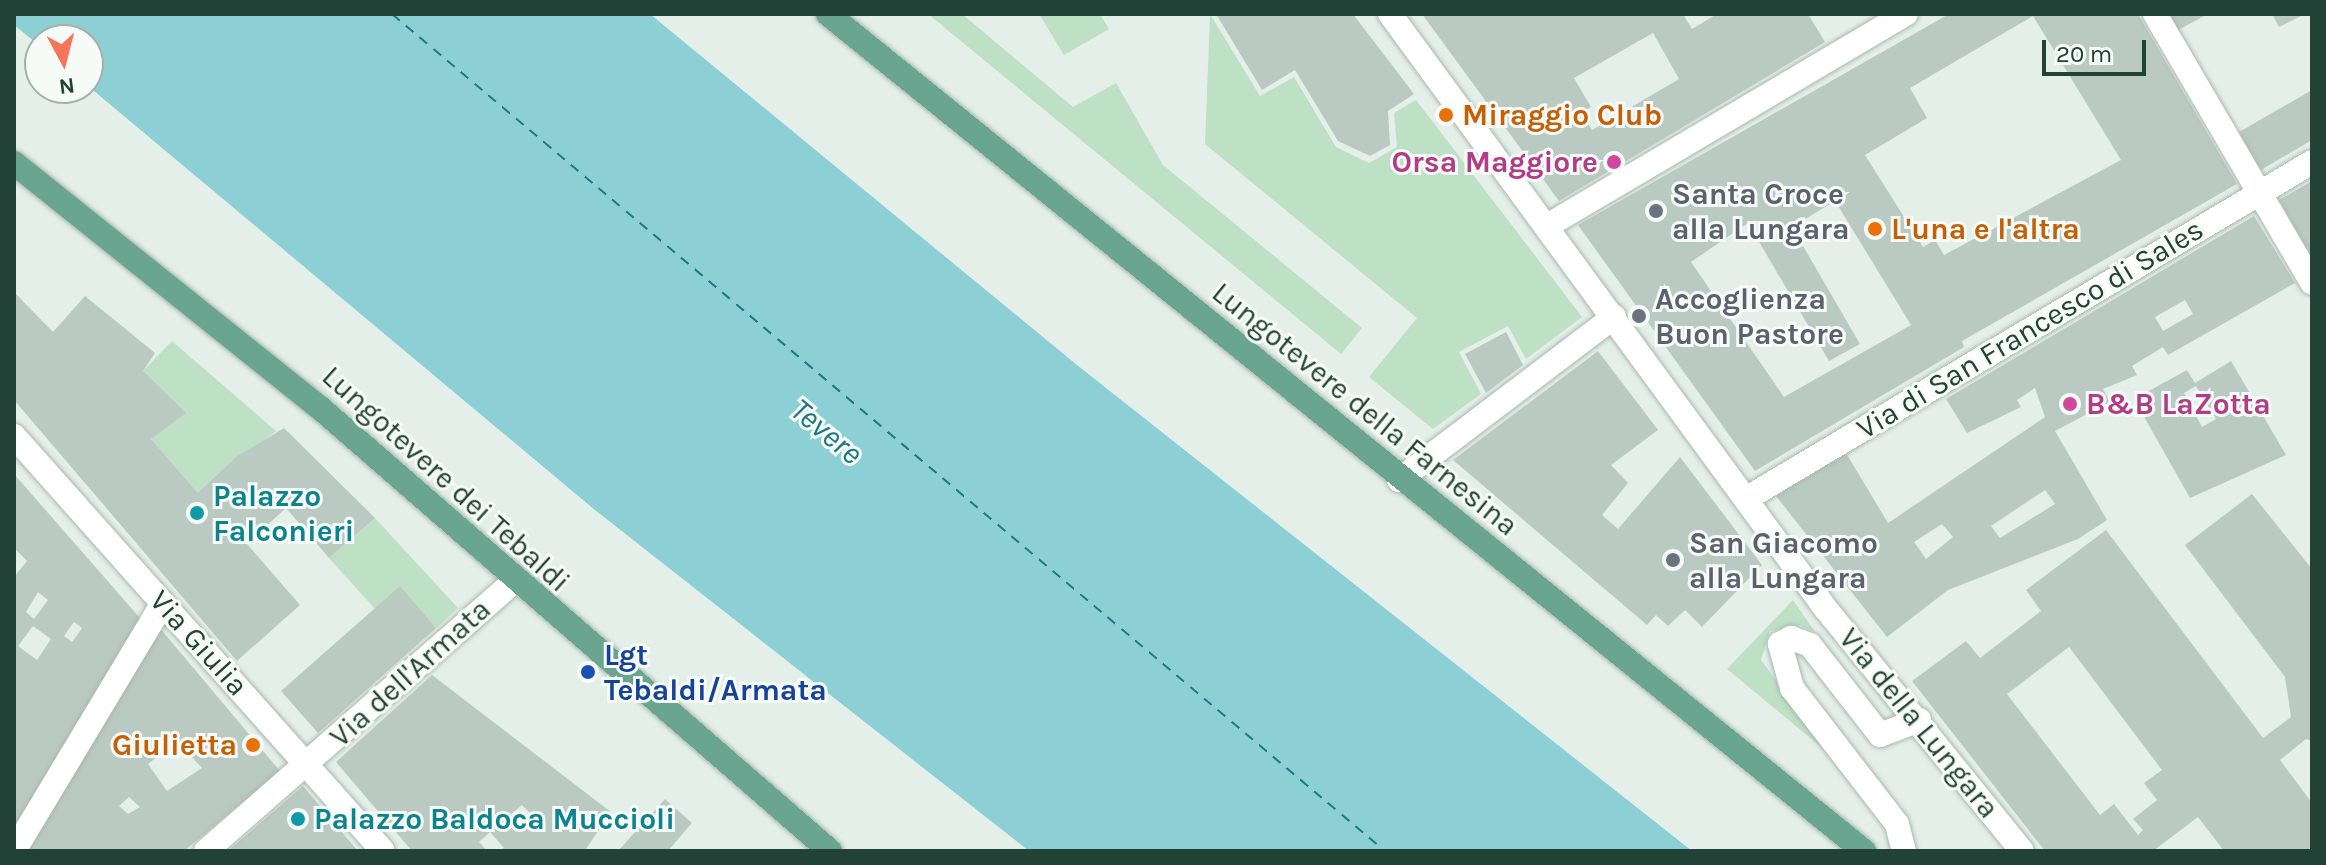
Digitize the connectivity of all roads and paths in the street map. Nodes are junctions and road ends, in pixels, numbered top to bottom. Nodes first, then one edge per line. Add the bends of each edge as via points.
1 (828, 14) edge
2 (1390, 14) edge
3 (1906, 14) edge
4 (2155, 14) edge
5 (2312, 162) edge
6 (14, 163) edge
7 (2258, 194) junction
8 (1547, 226) junction
9 (2312, 283) edge
10 (1614, 317) junction
11 (14, 436) edge
12 (1399, 480) junction
13 (1749, 497) junction
14 (513, 582) junction
15 (163, 603) junction
16 (1919, 720) junction
17 (307, 765) junction
18 (14, 851) edge
19 (206, 851) edge
20 (383, 851) edge
21 (830, 851) edge
22 (1864, 851) edge
23 (1904, 851) edge
24 (2022, 851) edge

1 - 12 main road, Lungotevere della Farnesina
2 - 8 street
3 - 8 street
4 - 7 street
5 - 7 street, Via di San Francesco di Sales
6 - 14 main road, Lungotevere dei Tebaldi via 319,407
7 - 9 street
7 - 13 street, Via di San Francesco di Sales
8 - 10 street
10 - 12 street
10 - 13 street
11 - 15 street, Via Giulia
12 - 22 main road, Lungotevere della Farnesina
13 - 16 street, Via della Lungara via 1823,577 1891,686
14 - 17 street, Via dell'Armata
14 - 21 main road, Lungotevere dei Tebaldi
15 - 17 street, Via Giulia
15 - 18 street
16 - 23 street via 1880,735 1810,645 1791,638 1780,644 1792,688 1897,824
16 - 24 street, Via della Lungara
17 - 19 street, Via dell'Armata
17 - 20 street, Via Giulia

